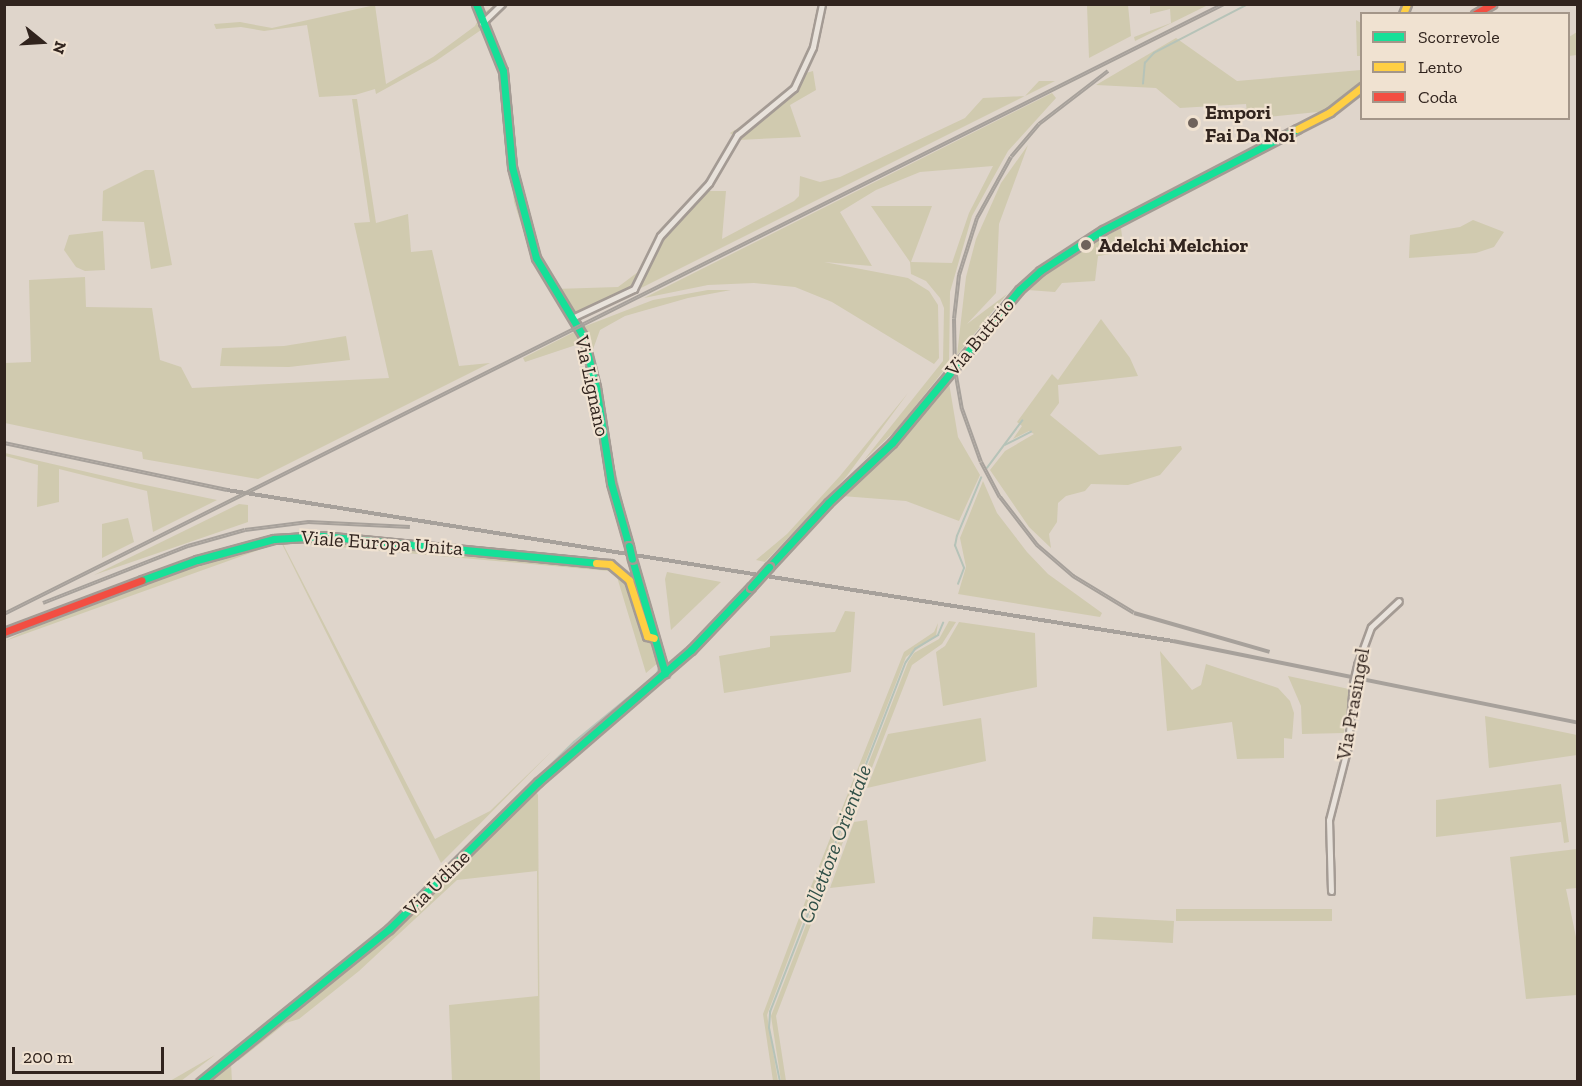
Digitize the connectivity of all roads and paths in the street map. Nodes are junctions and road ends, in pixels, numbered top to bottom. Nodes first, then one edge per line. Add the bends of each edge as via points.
1 (476, 4) edge
2 (502, 4) edge
3 (822, 4) edge
4 (1492, 4) edge
5 (1478, 12) edge
6 (482, 22) junction
7 (1360, 89) edge
8 (574, 317) junction
9 (1399, 601) dead end
10 (4, 632) edge
11 (654, 638) junction
12 (665, 673) junction
13 (1331, 891) dead end
14 (200, 1082) edge

1 - 6 street, Via Lignano
2 - 6 street
3 - 8 street via 813,47 794,88 737,135 709,183 660,236 634,289
4 - 5 street
6 - 8 street, Via Lignano via 503,71 512,166 536,258 545,278
7 - 12 street, Via Buttrio, bridge via 1329,112 1068,250 1027,282 892,443
8 - 11 street, Via Lignano, bridge via 590,359 611,483
9 - 13 street, Via Prasingel, bridge via 1371,627 1357,665 1348,746 1329,820
10 - 11 street, Viale Europa Unita via 207,557 274,539 322,536 614,566 629,580 647,636
11 - 12 street, Via Lignano
12 - 14 street, Via Udine via 538,782 389,929

